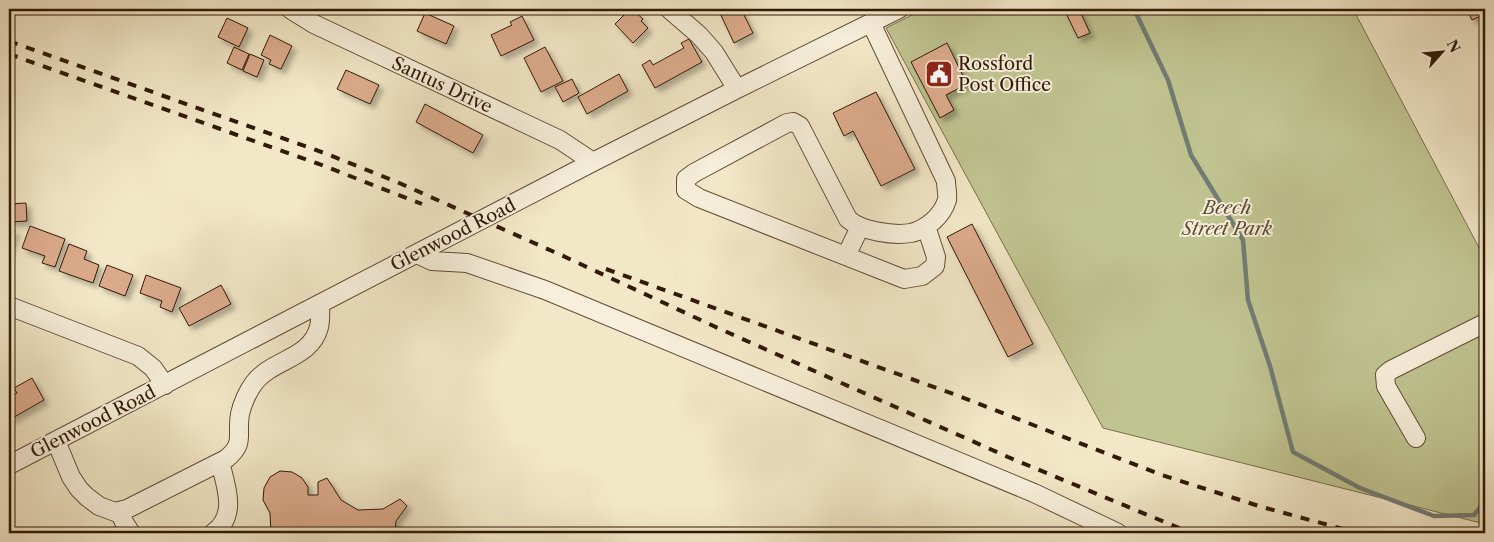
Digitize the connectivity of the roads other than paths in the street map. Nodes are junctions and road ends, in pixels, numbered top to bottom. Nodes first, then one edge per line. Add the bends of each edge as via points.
1 (290, 9) edge
2 (669, 9) edge
3 (899, 9) edge
4 (871, 23) junction
5 (737, 89) junction
6 (593, 162) junction
7 (926, 226) junction
8 (860, 227) junction
9 (417, 254) junction
10 (846, 256) junction
11 (320, 304) junction
12 (9, 306) edge
13 (1485, 323) edge
14 (165, 385) junction
15 (1416, 438) dead end
16 (56, 441) junction
17 (220, 462) junction
18 (9, 465) edge
19 (119, 511) junction
20 (131, 533) edge
21 (213, 533) edge
22 (1118, 533) edge

1 - 6 street, Santus Drive via 314,24 560,140
2 - 5 street via 714,52
3 - 4 street, Glenwood Road
4 - 5 street, Glenwood Road
4 - 7 street via 946,181 947,200 940,215
5 - 6 street, Glenwood Road
6 - 9 street, Glenwood Road
7 - 8 street via 911,233 885,233
7 - 10 street via 936,257 935,266 922,276 904,279
8 - 10 street
8 - 10 street via 848,219 800,126 794,122 686,179 686,190 699,198
9 - 11 street, Glenwood Road
9 - 22 street via 432,261 466,263 545,290 1034,493
11 - 14 street, Glenwood Road
11 - 17 street via 320,324 308,346 254,382 240,414 236,451
12 - 14 street via 138,356 154,368
13 - 15 street via 1385,375 1386,386
14 - 16 street, Glenwood Road
16 - 18 street, Glenwood Road
16 - 19 street via 79,490 99,506
17 - 19 street
17 - 21 street via 229,508 225,521
19 - 20 street

